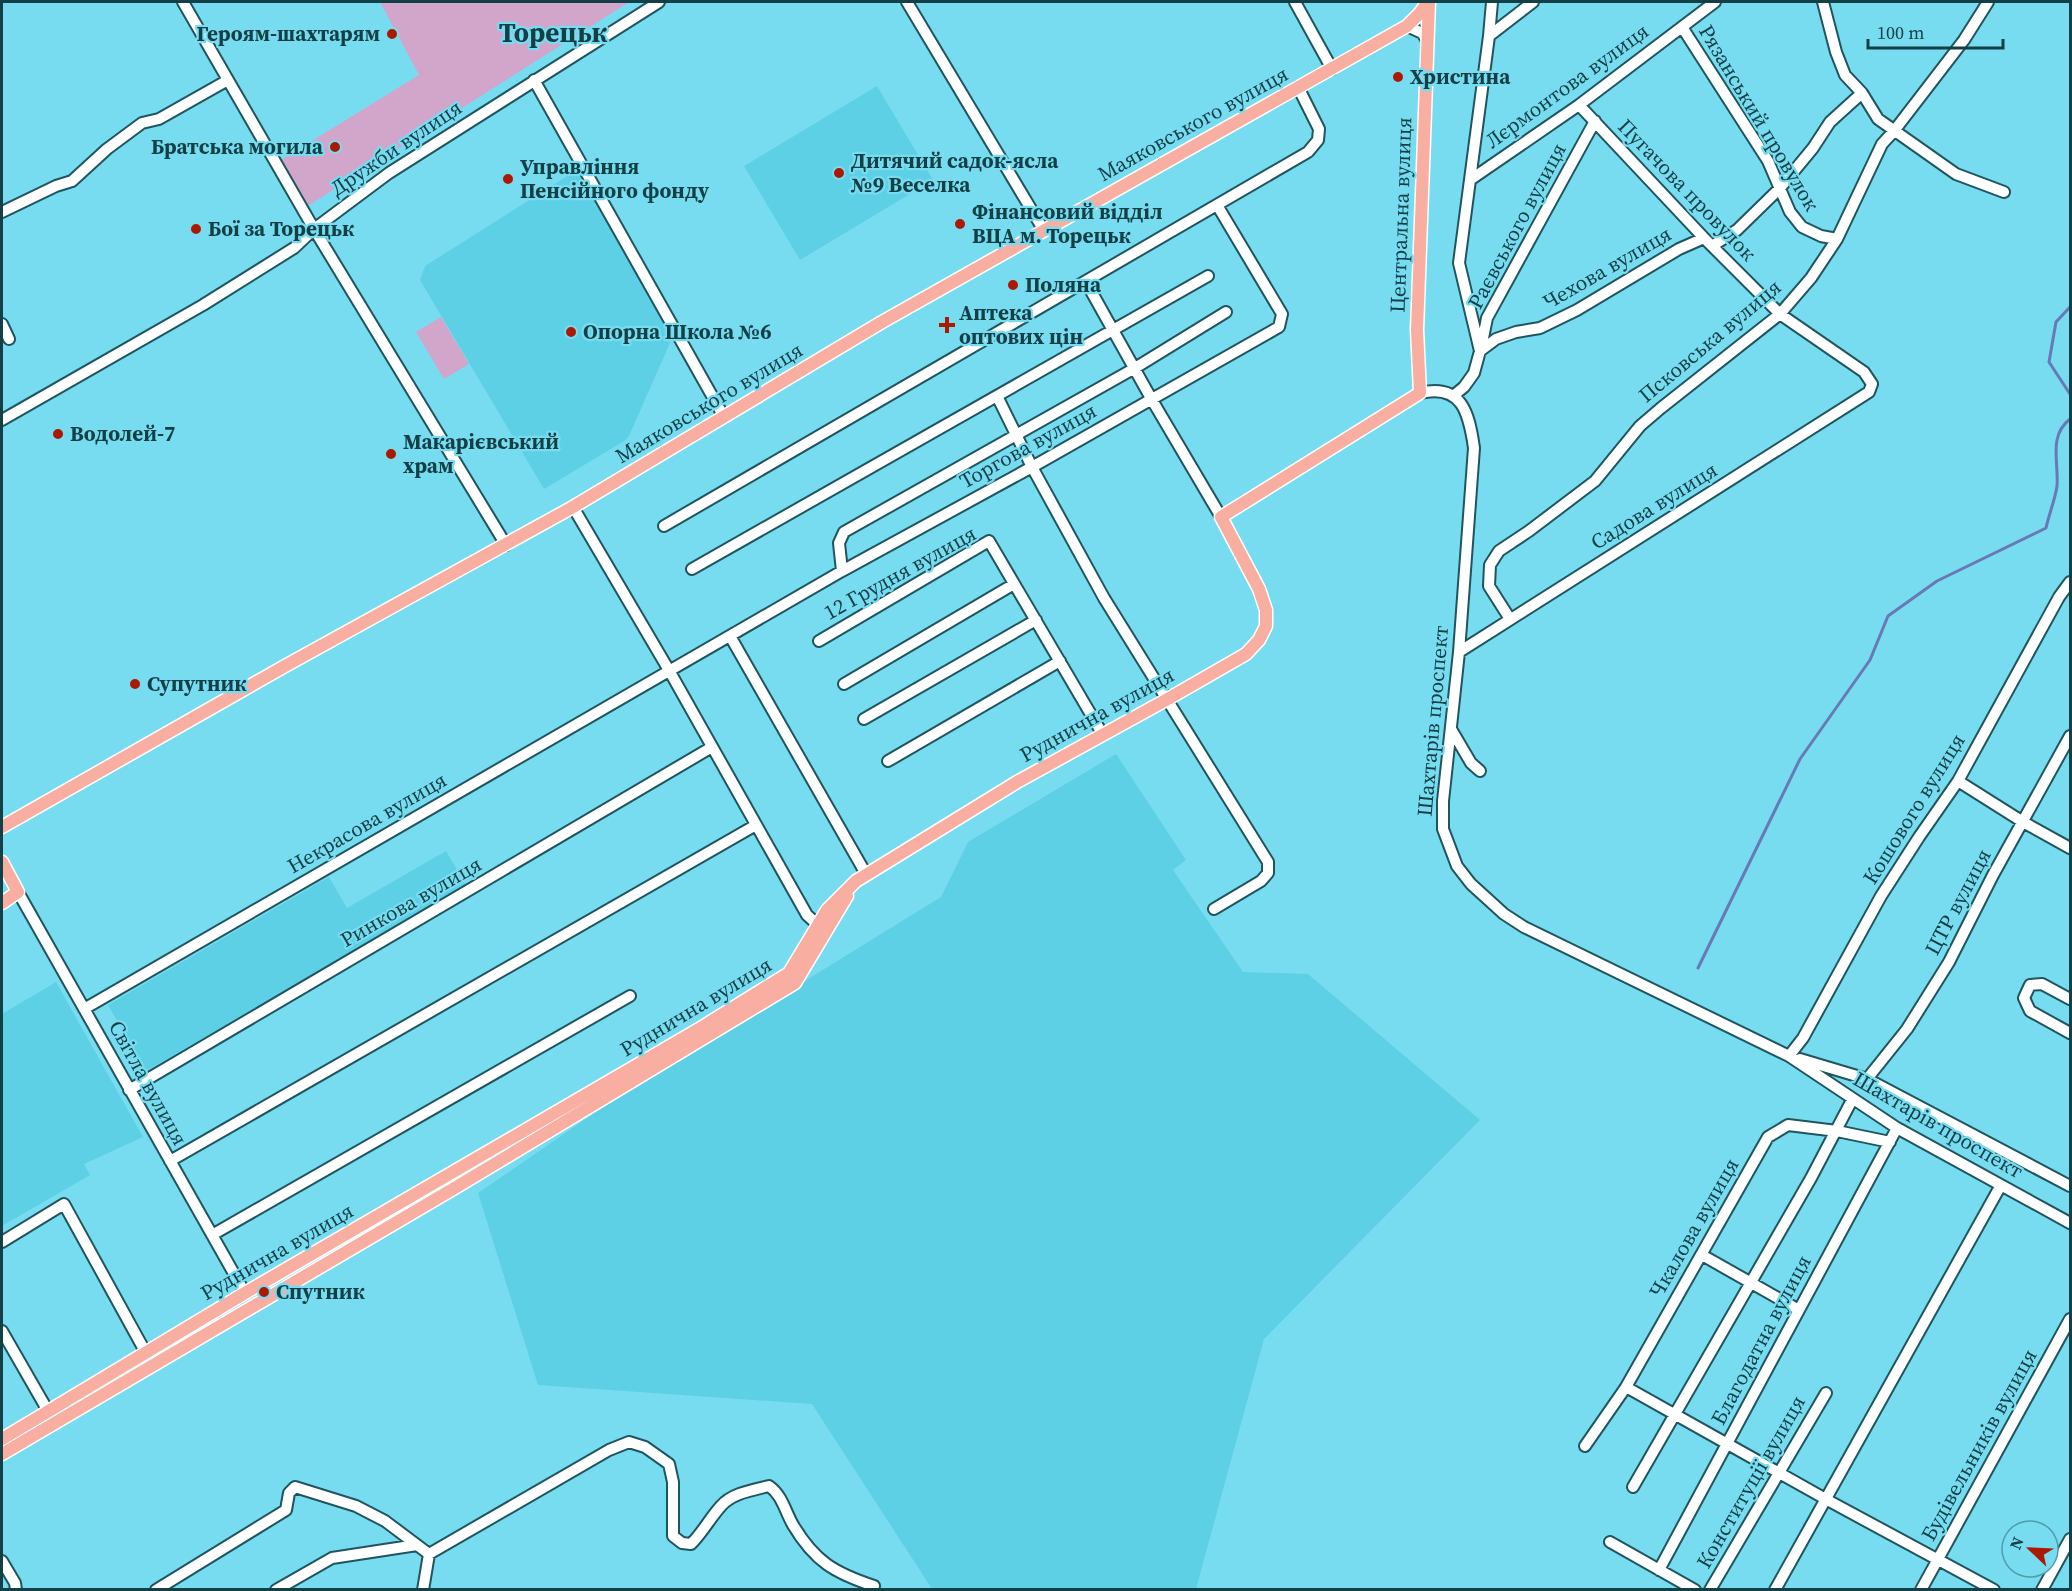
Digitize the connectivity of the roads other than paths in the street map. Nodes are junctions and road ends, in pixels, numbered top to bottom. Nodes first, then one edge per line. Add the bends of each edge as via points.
1 (183, 2) edge
2 (660, 2) edge
3 (907, 2) edge
4 (1295, 2) edge
5 (1428, 2) edge
6 (1492, 2) edge
7 (1533, 2) edge
8 (1715, 2) edge
9 (1823, 2) edge
10 (1988, 2) edge
11 (1407, 26) junction
12 (1682, 27) junction
13 (1489, 36) junction
14 (1428, 40) junction
15 (1332, 69) junction
16 (228, 80) junction
17 (534, 80) junction
18 (1299, 87) junction
19 (1862, 93) junction
20 (1579, 105) junction
21 (1595, 121) junction
22 (1894, 131) junction
23 (1470, 180) junction
24 (1780, 188) junction
25 (2004, 192) dead end
26 (1217, 205) junction
27 (2, 212) edge
28 (314, 229) junction
29 (1043, 229) junction
30 (1704, 238) junction
31 (1837, 239) junction
32 (1712, 246) junction
33 (1208, 276) dead end
34 (1086, 282) junction
35 (1226, 312) dead end
36 (1780, 314) junction
37 (2, 324) edge
38 (1114, 330) junction
39 (9, 339) dead end
40 (1480, 351) junction
41 (1135, 368) junction
42 (1869, 392) joint
43 (1420, 393) junction
44 (997, 396) junction
45 (1453, 396) junction
46 (1152, 400) junction
47 (724, 417) junction
48 (2, 420) edge
49 (1017, 434) junction
50 (1032, 467) junction
51 (573, 507) junction
52 (1221, 517) junction
53 (664, 526) dead end
54 (506, 545) junction
55 (692, 568) dead end
56 (842, 571) junction
57 (2070, 582) edge
58 (1014, 584) junction
59 (1036, 620) junction
60 (1510, 620) junction
61 (730, 636) junction
62 (819, 641) dead end
63 (1459, 652) junction
64 (1060, 661) junction
65 (670, 672) junction
66 (844, 684) dead end
67 (1166, 700) junction
68 (864, 719) dead end
69 (1451, 729) junction
70 (1103, 735) junction
71 (2070, 736) edge
72 (712, 747) junction
73 (888, 761) dead end
74 (1480, 771) dead end
75 (1958, 781) junction
76 (2023, 822) junction
77 (756, 825) junction
78 (2, 827) edge
79 (2070, 848) edge
80 (2, 862) edge
81 (861, 878) junction
82 (18, 892) junction
83 (2, 903) edge
84 (1214, 909) dead end
85 (818, 925) junction
86 (630, 996) dead end
87 (2070, 999) edge
88 (84, 1009) junction
89 (2070, 1033) edge
90 (1789, 1056) junction
91 (1867, 1079) junction
92 (129, 1090) junction
93 (1852, 1100) junction
94 (1897, 1128) junction
95 (1838, 1131) junction
96 (1890, 1142) junction
97 (170, 1161) junction
98 (2001, 1185) junction
99 (2070, 1186) edge
100 (2070, 1223) edge
101 (212, 1235) junction
102 (2, 1242) edge
103 (1702, 1255) junction
104 (1750, 1284) junction
105 (245, 1293) junction
106 (1799, 1310) junction
107 (2070, 1319) edge
108 (2, 1331) edge
109 (146, 1353) junction
110 (1626, 1387) junction
111 (1826, 1394) dead end
112 (48, 1411) junction
113 (1674, 1414) junction
114 (2, 1439) edge
115 (1728, 1443) junction
116 (1585, 1446) dead end
117 (2, 1454) edge
118 (1781, 1473) junction
119 (1633, 1486) dead end
120 (1825, 1498) junction
121 (2070, 1539) edge
122 (1610, 1542) dead end
123 (417, 1545) junction
124 (429, 1554) junction
125 (1938, 1560) junction
126 (2, 1561) edge
127 (1659, 1570) junction
128 (874, 1586) dead end
129 (16, 1590) edge
130 (156, 1590) edge
131 (276, 1590) edge
132 (423, 1590) edge
133 (1695, 1590) edge
134 (1710, 1590) edge
135 (1775, 1590) edge
136 (1922, 1590) edge
137 (1994, 1590) edge
138 (2042, 1590) edge

1 - 16 street
2 - 17 street, Дружби вулиця
3 - 29 street
4 - 15 street
5 - 11 main road, Маяковського вулиця
5 - 14 main road, Центральна вулиця
6 - 13 street
7 - 13 street
8 - 12 street, Лєрмонтова вулиця
9 - 19 street via 1845,75
10 - 22 street, Псковська вулиця
11 - 14 street
11 - 15 main road, Маяковського вулиця
12 - 20 street, Лєрмонтова вулиця
12 - 24 street, Рязанський провулок via 1768,161
13 - 23 street
14 - 43 main road, Центральна вулиця via 1417,330
15 - 18 main road, Маяковського вулиця
16 - 27 street via 159,119 142,123 72,181
16 - 28 street
17 - 28 street, Дружби вулиця via 389,173
17 - 47 street
18 - 26 street via 1319,129 1318,140 1308,152
18 - 29 main road, Маяковського вулиця
19 - 22 street via 1878,119
19 - 24 street via 1830,122
20 - 21 street, Пугачова провулок
20 - 23 street, Лєрмонтова вулиця
21 - 30 street, Пугачова провулок
21 - 40 street, Раєвського вулиця via 1487,318
22 - 25 street via 1956,174
22 - 31 street, Псковська вулиця via 1882,144
23 - 40 street via 1459,263
24 - 31 street, Рязанський провулок via 1790,212 1802,227
24 - 32 street via 1737,230
26 - 34 street
26 - 46 street, Торгова вулиця via 1281,314 1279,327
28 - 48 street, Дружби вулиця via 294,248 203,305
28 - 54 street
29 - 47 main road, Маяковського вулиця
30 - 32 street, Пугачова провулок
30 - 40 street, Чехова вулиця via 1678,249 1577,310 1540,328 1496,339
31 - 36 street, Псковська вулиця
32 - 36 street, Пугачова провулок
33 - 38 street
34 - 38 street, Руднична вулиця
34 - 53 street
35 - 41 street
36 - 42 street, Пугачова провулок via 1864,372 1872,384
36 - 60 street, Псковська вулиця via 1640,426 1596,481 1499,551 1490,565 1489,586
37 - 39 street
38 - 41 street, Руднична вулиця
38 - 44 street
40 - 45 street via 1474,373
41 - 46 street, Руднична вулиця
41 - 49 street
42 - 60 street, Садова вулиця
43 - 45 street via 1437,389
43 - 52 main road
44 - 49 street
44 - 55 street
45 - 63 street, Шахтарів проспект via 1464,406 1474,447
46 - 50 street, Торгова вулиця
46 - 52 street, Руднична вулиця
47 - 51 main road, Маяковського вулиця
49 - 50 street
49 - 56 street via 844,532 838,543
50 - 56 street, Торгова вулиця
50 - 67 street
51 - 54 main road, Маяковського вулиця
51 - 65 street
52 - 67 main road, Руднична вулиця via 1259,590 1266,610 1266,626 1246,654
54 - 78 main road, Маяковського вулиця
56 - 61 street, Торгова вулиця
57 - 75 street, Кошового вулиця
58 - 59 street, 12 Грудня вулиця
58 - 62 street, 12 Грудня вулиця via 989,541
58 - 66 street
59 - 64 street, 12 Грудня вулиця
59 - 68 street
60 - 63 street, Садова вулиця
61 - 65 street, Некрасова вулиця
61 - 81 street
63 - 69 street, Шахтарів проспект
64 - 70 street, 12 Грудня вулиця
64 - 73 street
65 - 72 street
65 - 88 street, Некрасова вулиця
67 - 70 main road, Руднична вулиця
67 - 84 street via 1268,862 1268,873 1261,881
69 - 74 street
69 - 90 street, Шахтарів проспект via 1443,829 1457,866 1488,901 1524,927
70 - 81 main road, Руднична вулиця via 1017,782
71 - 76 street, ЦТР вулиця
72 - 77 street
72 - 92 street, Ринкова вулиця
75 - 76 street
75 - 90 street, Кошового вулиця via 1881,896 1803,1038
76 - 79 street
76 - 91 street, ЦТР вулиця via 1949,962 1907,1029
77 - 85 street via 807,915
77 - 97 street
80 - 82 main road
81 - 85 main road, Руднична вулиця via 827,910
81 - 117 main road via 795,983
82 - 83 main road
82 - 88 street, Світла вулиця
85 - 105 main road, Руднична вулиця via 789,973
86 - 101 street
87 - 89 street via 2042,984 2030,986 2024,998 2030,1011
88 - 92 street, Світла вулиця
90 - 91 street, Шахтарів проспект
90 - 93 street, Шахтарів проспект
91 - 99 street, Шахтарів проспект
92 - 97 street, Світла вулиця
93 - 94 street, Шахтарів проспект
93 - 95 street
94 - 96 street, Благодатна вулиця
94 - 98 street, Шахтарів проспект
95 - 96 street, Чкалова вулиця
95 - 103 street, Чкалова вулиця via 1788,1125 1768,1137
95 - 104 street
96 - 106 street, Благодатна вулиця
97 - 101 street, Світла вулиця
98 - 100 street, Шахтарів проспект
98 - 120 street
101 - 105 street, Світла вулиця
102 - 109 street via 64,1204
103 - 104 street
103 - 110 street, Чкалова вулиця
104 - 106 street
104 - 113 street
105 - 109 main road, Руднична вулиця
106 - 115 street, Благодатна вулиця
107 - 125 street, Будівельників вулиця
108 - 112 street
109 - 112 main road, Руднична вулиця
110 - 113 street
110 - 116 street, Чкалова вулиця
111 - 118 street, Конституції вулиця
112 - 114 main road, Руднична вулиця
113 - 115 street
113 - 119 street
115 - 118 street
115 - 127 street, Благодатна вулиця
118 - 120 street
118 - 134 street, Конституції вулиця
120 - 125 street
120 - 135 street
121 - 138 street
122 - 127 street
123 - 124 street
123 - 130 street via 356,1506 295,1487 289,1493 286,1510
123 - 131 street via 332,1558
124 - 128 street via 629,1442 645,1447 669,1464 673,1536 682,1543 692,1544 722,1504 768,1486 777,1492 815,1554 847,1577
124 - 132 street
125 - 136 street, Будівельників вулиця
125 - 137 street
126 - 129 street
127 - 133 street

